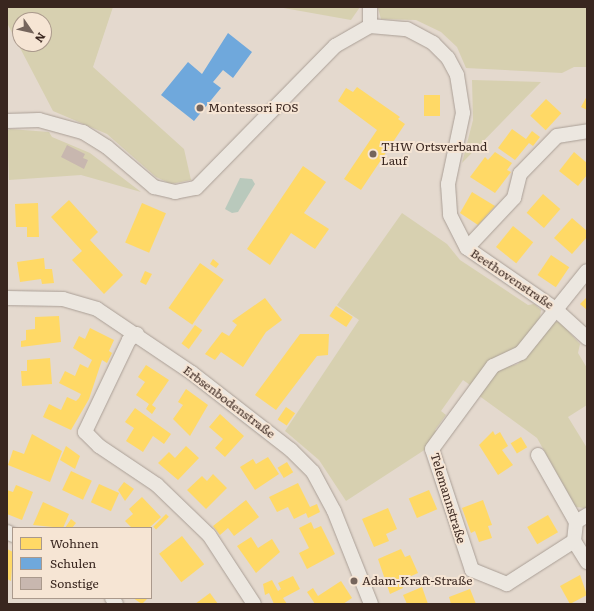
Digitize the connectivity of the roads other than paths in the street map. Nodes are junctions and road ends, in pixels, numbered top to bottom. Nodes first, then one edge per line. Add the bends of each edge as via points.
1 (370, 7) edge
2 (370, 26) junction
3 (7, 121) edge
4 (587, 131) edge
5 (466, 248) junction
6 (587, 271) edge
7 (7, 298) edge
8 (554, 308) junction
9 (137, 334) junction
10 (587, 338) edge
11 (538, 456) dead end
12 (581, 518) edge
13 (574, 541) junction
14 (587, 562) edge
15 (254, 604) edge
16 (371, 604) edge

1 - 2 street
2 - 3 street via 335,46 196,188 175,192 154,188 107,147 83,132 39,120
2 - 5 street, Beethovenstraße via 407,29 433,43 448,58 457,75 463,113 448,184 450,215
4 - 5 street via 557,136 520,174 514,198
5 - 8 street, Beethovenstraße
6 - 8 street
7 - 9 street, Erbsenbodenstraße via 63,299 97,309
8 - 10 street, Beethovenstraße
8 - 13 street, Telemannstraße via 521,353 493,366 432,449 472,570 507,584
9 - 15 street via 129,340 85,432 99,446 157,485 209,535
9 - 16 street, Erbsenbodenstraße via 267,431 313,472 343,531
11 - 12 street
12 - 13 street
13 - 14 street

